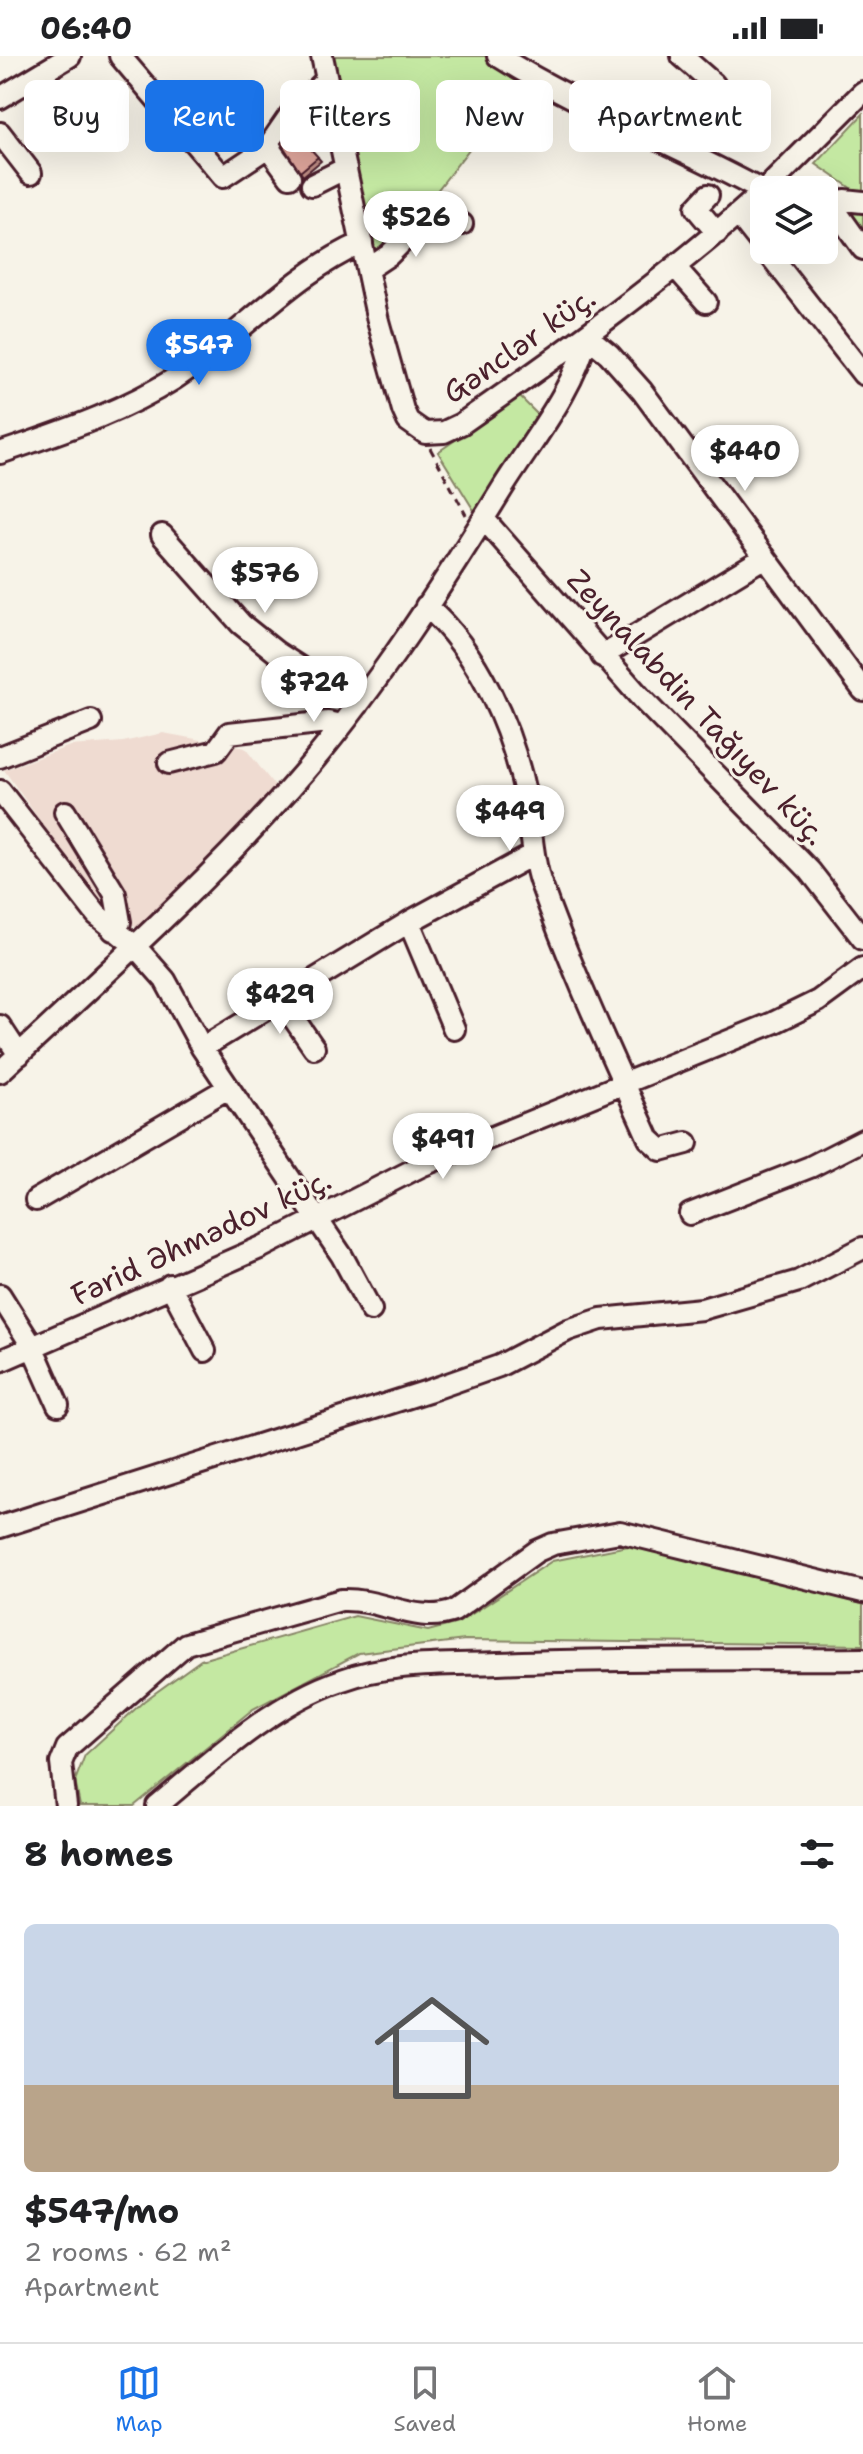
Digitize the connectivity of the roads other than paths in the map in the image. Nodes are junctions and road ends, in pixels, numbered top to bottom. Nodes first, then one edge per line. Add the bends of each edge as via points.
1 (70, 56) edge
2 (120, 56) edge
3 (322, 56) edge
4 (498, 56) edge
5 (682, 56) edge
6 (327, 79) junction
7 (709, 80) edge
8 (863, 92) edge
9 (569, 96) edge
10 (0, 98) edge
11 (0, 133) edge
12 (268, 147) junction
13 (689, 152) edge
14 (346, 168) junction
15 (31, 173) dead end
16 (779, 176) edge
17 (290, 177) dead end
18 (750, 184) edge
19 (312, 185) dead end
20 (708, 195) dead end
21 (838, 201) edge
22 (863, 202) edge
23 (750, 203) edge
24 (738, 214) junction
25 (838, 217) edge
26 (462, 224) dead end
27 (750, 230) edge
28 (717, 233) junction
29 (362, 243) junction
30 (863, 249) edge
31 (777, 264) edge
32 (676, 268) junction
33 (368, 269) junction
34 (706, 302) dead end
35 (587, 336) junction
36 (863, 374) edge
37 (0, 453) edge
38 (482, 522) junction
39 (162, 535) dead end
40 (765, 557) junction
41 (426, 606) junction
42 (602, 656) junction
43 (863, 690) edge
44 (358, 705) junction
45 (91, 721) dead end
46 (342, 725) junction
47 (0, 757) edge
48 (169, 763) dead end
49 (1, 796) edge
50 (65, 812) dead end
51 (532, 855) junction
52 (409, 922) junction
53 (113, 930) junction
54 (863, 939) edge
55 (135, 946) junction
56 (863, 968) edge
57 (281, 1000) junction
58 (0, 1026) edge
59 (454, 1029) dead end
60 (202, 1048) junction
61 (314, 1048) dead end
62 (19, 1055) junction
63 (0, 1072) edge
64 (624, 1083) junction
65 (228, 1088) junction
66 (863, 1140) edge
67 (687, 1143) dead end
68 (36, 1200) dead end
69 (690, 1214) dead end
70 (315, 1221) junction
71 (863, 1248) edge
72 (170, 1285) junction
73 (0, 1295) edge
74 (371, 1310) dead end
75 (32, 1346) junction
76 (205, 1351) dead end
77 (0, 1361) edge
78 (58, 1405) dead end
79 (0, 1527) edge
80 (863, 1592) edge
81 (863, 1659) edge
82 (66, 1806) edge
83 (157, 1806) edge

1 - 10 street
2 - 12 street via 219,176
3 - 6 street, Gənclər küç.
4 - 9 street
5 - 7 street
6 - 12 street via 290,115
6 - 14 street, Gənclər küç.
8 - 16 street, Gənclər küç.
11 - 15 street
12 - 17 street
13 - 18 street
14 - 19 street
14 - 29 street, Gənclər küç.
20 - 28 street via 696,208
21 - 22 street
23 - 24 street, Gənclər küç.
24 - 27 street
24 - 28 street, Gənclər küç.
25 - 30 street
26 - 33 street via 445,215 427,217
28 - 32 street, Gənclər küç.
29 - 33 street, Gənclər küç.
29 - 37 street via 320,267 175,378 111,414
31 - 36 street
32 - 34 street
32 - 35 street, Gənclər küç.
33 - 35 street, Gənclər küç. via 403,410 425,433 461,424
35 - 38 street via 570,379
35 - 40 street via 642,391
38 - 41 street
38 - 42 street, Zeynalabdin Tağıyev küç.
39 - 44 street via 241,624
40 - 42 street
40 - 43 street
41 - 44 street
41 - 51 street via 470,657 499,718 526,798
42 - 54 street, Zeynalabdin Tağıyev küç. via 810,871
44 - 46 street
45 - 47 street
46 - 48 street via 229,733 216,751
46 - 55 street via 264,817
49 - 53 street
50 - 53 street via 115,894 120,922
51 - 52 street
51 - 64 street
52 - 57 street
52 - 59 street
53 - 55 street
55 - 60 street via 165,980
55 - 62 street
56 - 64 street, Fərid Əhmədov küç. via 818,1001 773,1023
57 - 60 street
57 - 61 street
58 - 62 street
60 - 65 street
62 - 63 street
64 - 67 street via 655,1148
64 - 70 street, Fərid Əhmədov küç. via 421,1166
65 - 68 street
65 - 70 street
66 - 69 street
70 - 72 street, Fərid Əhmədov küç.
70 - 74 street via 342,1256
71 - 79 street via 799,1281 702,1309 601,1319 499,1366 428,1391
72 - 75 street, Fərid Əhmədov küç.
72 - 76 street
73 - 75 street
75 - 77 street, Fərid Əhmədov küç.
75 - 78 street
80 - 82 street via 620,1532 537,1551 442,1615 341,1600 186,1644 67,1748 61,1763
81 - 83 street via 556,1660 394,1667 343,1679 309,1694 215,1757

